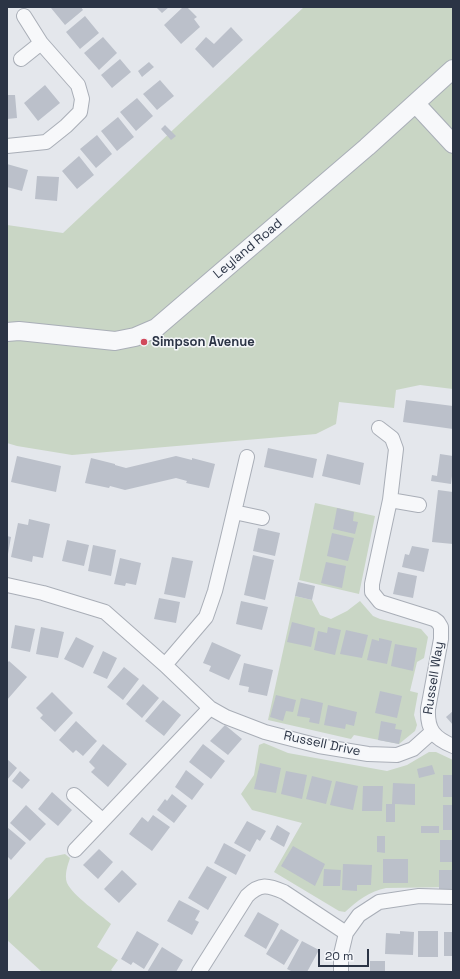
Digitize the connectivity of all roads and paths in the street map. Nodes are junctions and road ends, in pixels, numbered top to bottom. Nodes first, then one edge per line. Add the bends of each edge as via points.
1 (24, 16) dead end
2 (41, 43) junction
3 (21, 59) dead end
4 (453, 69) edge
5 (416, 104) junction
6 (453, 144) edge
7 (7, 146) edge
8 (7, 332) edge
9 (379, 428) dead end
10 (246, 457) dead end
11 (390, 500) junction
12 (419, 505) dead end
13 (234, 512) junction
14 (262, 518) dead end
15 (7, 585) edge
16 (164, 665) junction
17 (210, 708) junction
18 (432, 732) junction
19 (453, 746) edge
20 (74, 795) dead end
21 (102, 820) junction
22 (75, 850) dead end
23 (453, 897) edge
24 (346, 932) junction
25 (199, 972) edge
26 (341, 972) edge

1 - 2 street
2 - 3 street
2 - 7 street via 78,85 82,99 80,112 46,142
4 - 5 street, Leyland Road
5 - 6 street
5 - 8 street, Leyland Road via 156,328 135,337 115,341
9 - 11 street, Russell Way via 392,438 396,449
10 - 13 street
11 - 12 street
11 - 18 street, Russell Way via 372,592 380,602 434,619 441,627 428,709 428,721
13 - 14 street
13 - 16 street via 206,617
15 - 16 street, Russell Drive via 105,612
16 - 17 street, Russell Drive
17 - 18 street, Russell Drive via 265,732 319,746 368,754 396,755 413,749
17 - 21 street
18 - 19 street, Russell Way via 442,742
20 - 21 street
21 - 22 street
23 - 24 street via 420,896 379,902 360,915
24 - 25 street via 284,892 273,887 254,889
24 - 26 street via 341,954

